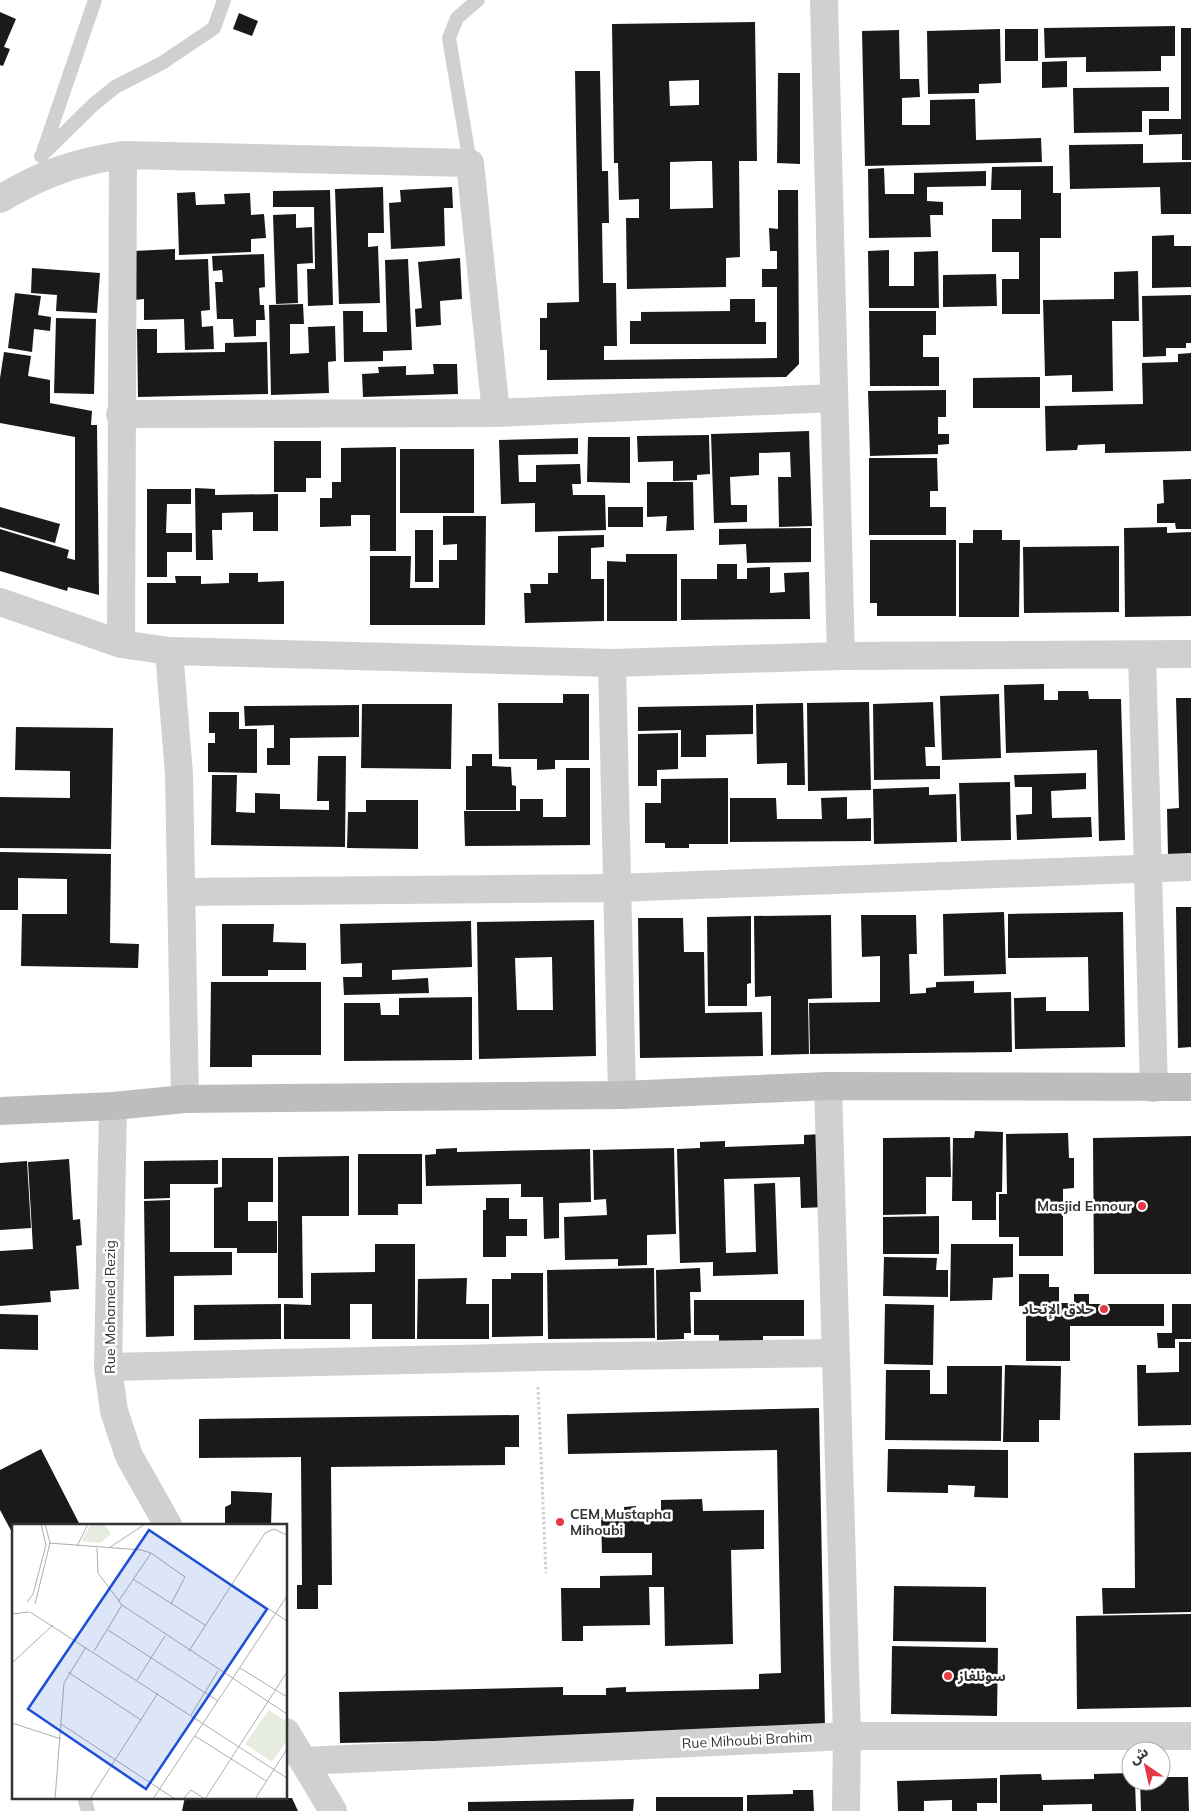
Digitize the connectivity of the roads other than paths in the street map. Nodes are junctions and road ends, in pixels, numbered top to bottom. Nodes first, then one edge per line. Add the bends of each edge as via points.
1 (95, 0) edge
2 (224, 0) edge
3 (478, 0) edge
4 (824, 0) edge
5 (123, 155) junction
6 (470, 163) junction
7 (38, 167) junction
8 (0, 199) edge
9 (833, 398) junction
10 (496, 413) junction
11 (120, 414) junction
12 (0, 602) edge
13 (121, 644) junction
14 (168, 651) junction
15 (1191, 654) edge
16 (1142, 655) junction
17 (841, 656) junction
18 (612, 663) junction
19 (1191, 868) edge
20 (1149, 869) junction
21 (616, 888) junction
22 (183, 892) junction
23 (828, 1086) junction
24 (1191, 1087) edge
25 (1154, 1088) junction
26 (622, 1095) junction
27 (185, 1099) junction
28 (113, 1106) junction
29 (0, 1111) edge
30 (835, 1353) junction
31 (108, 1367) junction
32 (167, 1524) edge
33 (288, 1735) edge
34 (847, 1736) junction
35 (1191, 1736) edge
36 (303, 1761) junction
37 (84, 1798) edge
38 (88, 1811) edge
39 (333, 1811) edge
40 (846, 1811) edge

1 - 7 lane
2 - 7 lane via 214,28 162,63 115,87 93,105
3 - 6 lane via 457,18 449,38
4 - 9 street
5 - 6 street
5 - 7 street
5 - 11 street
6 - 10 street
7 - 8 street
9 - 10 street
9 - 17 street
10 - 11 street
11 - 13 street
12 - 13 street
13 - 14 street
14 - 18 street
14 - 22 street via 179,774
15 - 16 street
16 - 17 street
16 - 20 street
17 - 18 street
18 - 21 street
19 - 20 street
20 - 21 street
20 - 25 street
21 - 22 street
21 - 26 street
22 - 27 street
23 - 25 main road
23 - 26 main road
23 - 30 street
24 - 25 main road
26 - 27 main road
27 - 28 main road
28 - 29 main road
28 - 31 street, Rue Mohamed Rezig
30 - 31 street via 537,1356
30 - 34 street
31 - 32 street, Rue Mohamed Rezig via 114,1411 129,1456
33 - 36 street
34 - 35 street, Rue Mihoubi Brahim
34 - 36 street, Rue Mihoubi Brahim
34 - 40 street
36 - 39 street
37 - 38 lane

